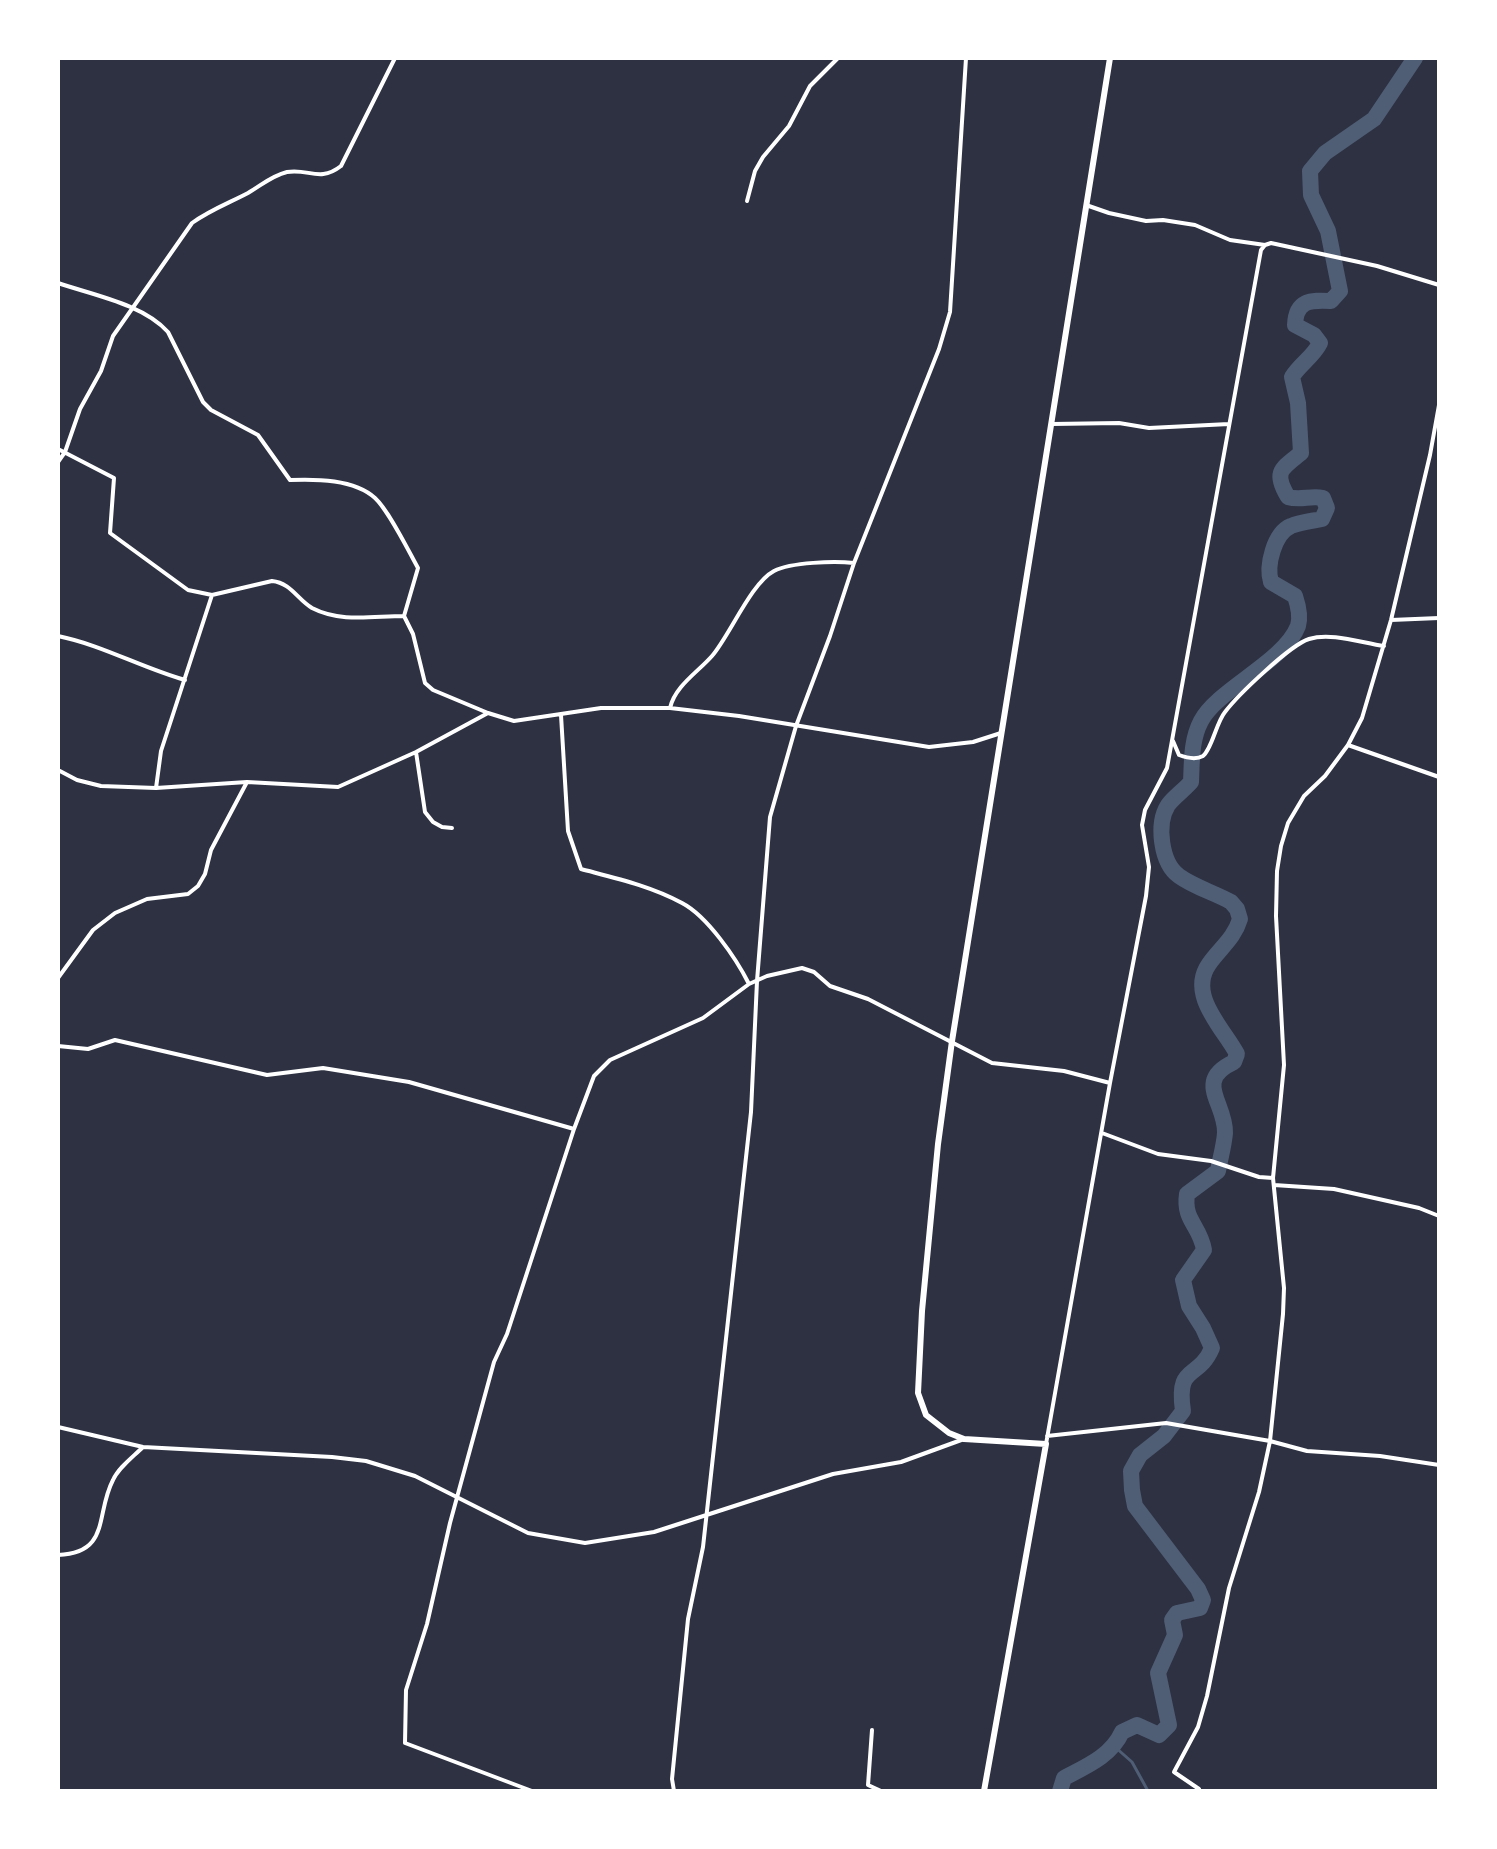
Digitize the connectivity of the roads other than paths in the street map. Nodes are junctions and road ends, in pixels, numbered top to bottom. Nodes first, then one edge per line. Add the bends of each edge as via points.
1 (395, 58) edge
2 (838, 58) edge
3 (966, 58) edge
4 (1110, 58) edge
5 (747, 201) dead end
6 (1086, 205) junction
7 (1265, 245) junction
8 (58, 283) edge
9 (1439, 285) edge
10 (132, 309) junction
11 (1439, 405) edge
12 (1438, 413) edge
13 (1051, 424) junction
14 (1229, 424) junction
15 (58, 449) edge
16 (65, 452) junction
17 (58, 462) edge
18 (854, 563) junction
19 (212, 595) junction
20 (404, 616) junction
21 (1439, 618) edge
22 (1391, 620) junction
23 (58, 636) edge
24 (1384, 646) junction
25 (185, 680) junction
26 (670, 708) junction
27 (488, 713) junction
28 (561, 715) junction
29 (796, 726) junction
30 (1001, 733) junction
31 (1173, 738) junction
32 (1348, 745) junction
33 (416, 752) junction
34 (58, 770) edge
35 (1439, 777) edge
36 (247, 782) junction
37 (156, 788) junction
38 (452, 828) dead end
39 (58, 978) edge
40 (757, 981) junction
41 (749, 984) junction
42 (952, 1041) junction
43 (58, 1046) edge
44 (1110, 1083) junction
45 (574, 1129) junction
46 (1102, 1133) junction
47 (1273, 1178) junction
48 (1274, 1185) junction
49 (1439, 1216) edge
50 (58, 1427) edge
51 (964, 1439) junction
52 (1047, 1440) junction
53 (1270, 1441) junction
54 (143, 1447) junction
55 (1439, 1465) edge
56 (459, 1498) junction
57 (706, 1514) junction
58 (58, 1555) edge
59 (872, 1730) dead end
60 (1199, 1789) edge
61 (532, 1791) edge
62 (674, 1791) edge
63 (881, 1791) edge
64 (926, 1791) edge
65 (984, 1791) edge

1 - 10 street via 341,166 331,173 291,171 266,179 207,212 192,223
2 - 5 street via 810,86 789,126 763,157
3 - 18 street via 950,312
4 - 6 main road
6 - 7 street via 1146,221 1195,225 1230,240
6 - 13 main road
7 - 9 street via 1301,249
7 - 14 street
8 - 10 street
10 - 16 street via 113,336
10 - 20 street via 162,325 203,402 258,435 286,478 356,488 378,500 418,568
11 - 12 street
12 - 22 street
13 - 14 street
13 - 30 main road
14 - 31 street
15 - 16 street
16 - 17 street
16 - 19 street via 114,478 110,533 188,590
18 - 26 street via 831,560 774,570 759,584 714,654 673,696
18 - 29 street
19 - 20 street via 272,581 281,582 309,606 343,618
19 - 25 street
20 - 27 street via 425,683
21 - 22 street
22 - 24 street
23 - 25 street
24 - 31 street via 1308,639 1269,668 1224,713 1209,750 1200,758 1179,755
24 - 32 street
25 - 37 street via 161,751
26 - 28 street via 601,708
26 - 29 street
27 - 28 street via 514,721
27 - 33 street
28 - 41 street via 568,831 581,869 684,903 739,964
29 - 30 street via 929,747
29 - 40 street via 770,817
30 - 42 main road
31 - 44 street via 1167,768 1142,825 1149,867 1146,896
32 - 35 street
32 - 47 street via 1296,809 1277,871 1284,1065
33 - 36 street via 338,787
33 - 38 street via 425,812 433,822
34 - 37 street via 101,786
36 - 37 street
36 - 39 street via 198,886 188,894 147,899 115,913 93,930
40 - 41 street
40 - 42 street via 802,968
40 - 57 street via 751,1112
41 - 45 street via 703,1018 601,1067
42 - 44 street via 992,1063 1064,1071
42 - 51 main road via 935,1175 918,1393 934,1424
43 - 45 street via 88,1049 115,1040 267,1075 323,1068 409,1082
44 - 46 street
45 - 56 street via 494,1362
46 - 47 street via 1158,1154
46 - 52 street
47 - 48 street
48 - 49 street via 1334,1189
48 - 53 street via 1284,1301
50 - 54 street
51 - 52 main road
51 - 57 street via 901,1462 833,1474
52 - 53 street via 1166,1423
52 - 65 main road
53 - 55 street via 1307,1451
53 - 60 street via 1229,1588 1201,1717 1174,1772
54 - 56 street via 366,1461 415,1476
54 - 58 street via 112,1481 99,1532 89,1547
56 - 57 street via 528,1533 585,1543 654,1532
56 - 61 street via 406,1690 405,1743
57 - 62 street via 688,1619
59 - 63 street via 868,1785
64 - 65 street

